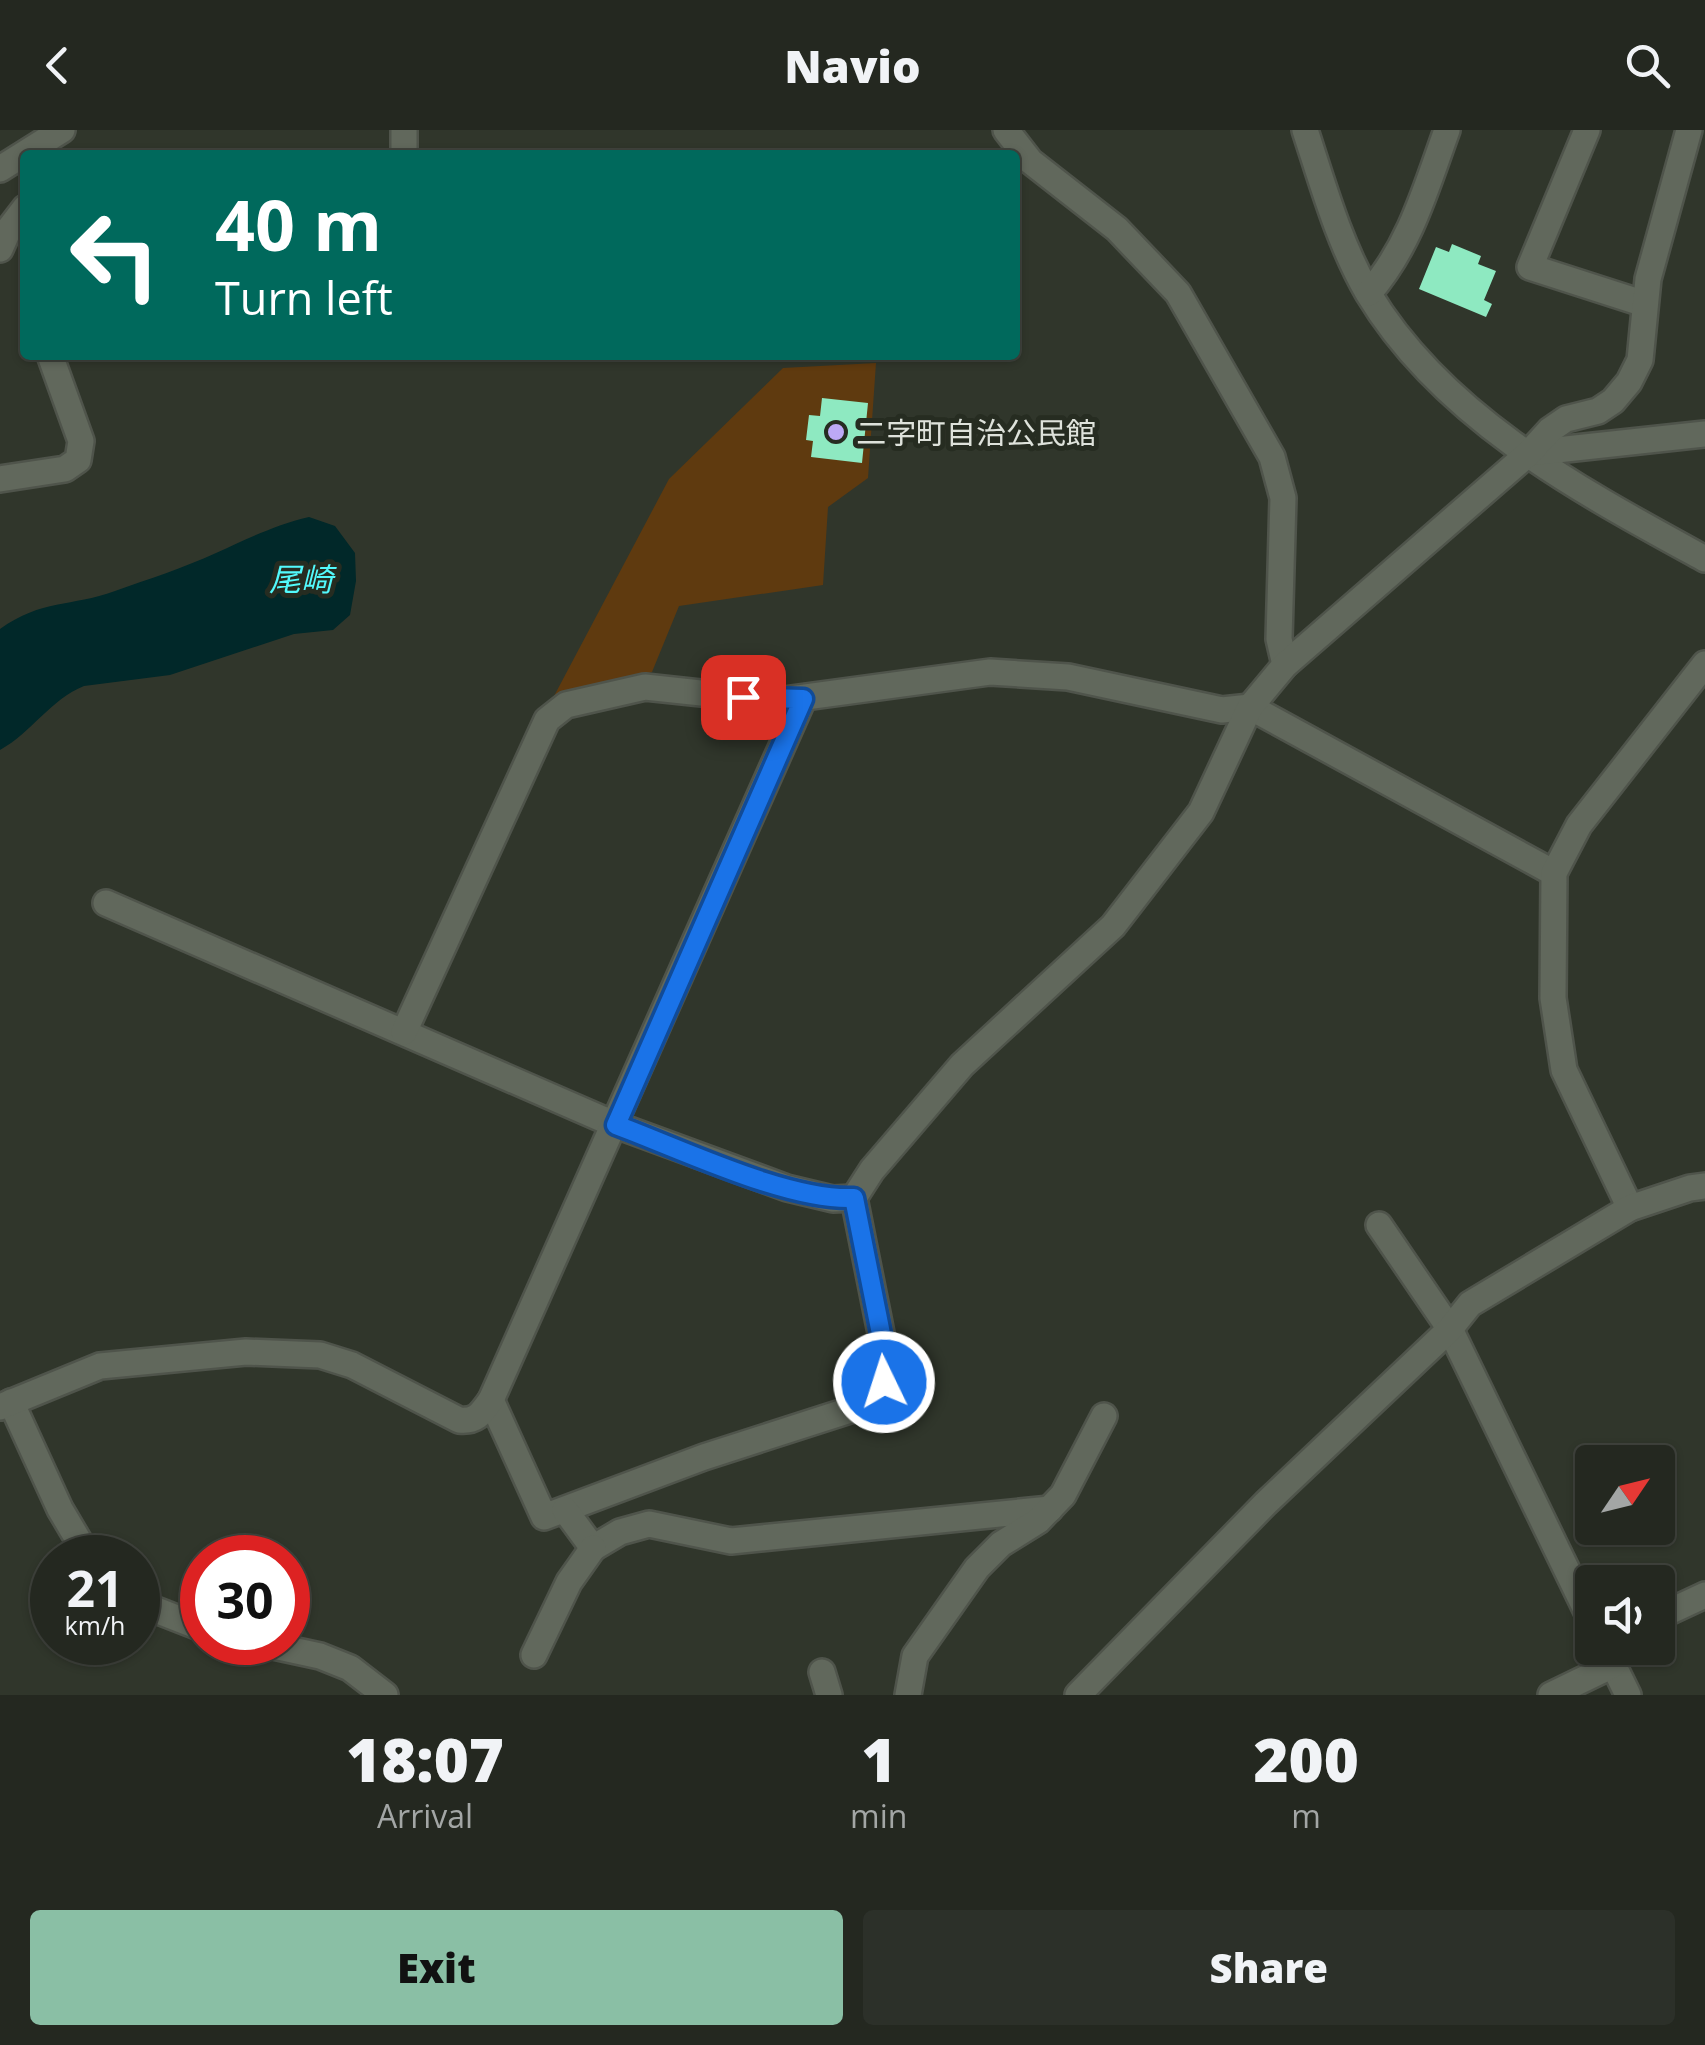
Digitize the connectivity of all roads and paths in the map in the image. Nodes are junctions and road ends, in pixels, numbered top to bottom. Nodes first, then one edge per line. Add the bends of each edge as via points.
1 (64, 130) edge
2 (1006, 130) edge
3 (1305, 130) edge
4 (1447, 130) edge
5 (1587, 130) edge
6 (1689, 130) edge
7 (31, 150) edge
8 (20, 215) edge
9 (0, 248) edge
10 (1369, 294) junction
11 (1645, 304) junction
12 (52, 360) edge
13 (1705, 434) edge
14 (1528, 453) junction
15 (0, 479) edge
16 (1705, 558) edge
17 (1705, 664) edge
18 (1285, 665) junction
19 (803, 699) junction
20 (1250, 708) junction
21 (1554, 872) junction
22 (106, 903) dead end
23 (404, 1032) junction
24 (616, 1125) junction
25 (1705, 1186) edge
26 (854, 1198) junction
27 (1630, 1208) junction
28 (1380, 1225) dead end
29 (1450, 1329) junction
30 (491, 1400) junction
31 (6, 1404) edge
32 (1104, 1416) dead end
33 (1050, 1509) junction
34 (564, 1510) junction
35 (75, 1535) edge
36 (593, 1548) junction
37 (1575, 1587) edge
38 (1705, 1594) edge
39 (1675, 1609) edge
40 (310, 1654) edge
41 (534, 1655) dead end
42 (1596, 1665) edge
43 (1613, 1665) edge
44 (385, 1695) edge
45 (908, 1695) edge
46 (1078, 1695) edge
47 (1551, 1695) edge
48 (1628, 1695) edge

1 - 7 street
2 - 18 street via 1030,161 1116,229 1178,294 1272,457 1283,498 1279,639
3 - 10 street via 1342,241
4 - 10 street via 1413,224
5 - 11 street via 1530,267
6 - 11 street
8 - 9 street
10 - 14 street via 1414,357
11 - 14 street via 1640,360 1629,382 1613,401 1566,420
12 - 15 street via 80,441 78,460 65,469
13 - 14 street
14 - 16 street
14 - 18 street
17 - 21 street via 1579,825
18 - 20 street
19 - 20 street via 990,672 1068,677 1222,710
19 - 23 street via 644,687 566,705 547,720
19 - 24 street
20 - 21 street
20 - 26 street via 1201,812 1113,926 962,1065
21 - 27 street via 1554,998 1564,1070
22 - 23 street
23 - 24 street
24 - 26 street via 787,1188
24 - 30 street
25 - 27 street
26 - 34 street via 887,1364 871,1398
27 - 29 street via 1470,1304
28 - 29 street
29 - 37 street
29 - 46 street via 1266,1503
30 - 31 street via 479,1416 459,1420 352,1365 320,1355 246,1352 100,1366
30 - 34 street via 544,1517
31 - 35 street
32 - 33 street
33 - 36 street via 731,1541 650,1524
33 - 45 street via 977,1568 915,1656
34 - 36 street
36 - 41 street
38 - 39 street
40 - 44 street via 350,1668
42 - 47 street
43 - 48 street

